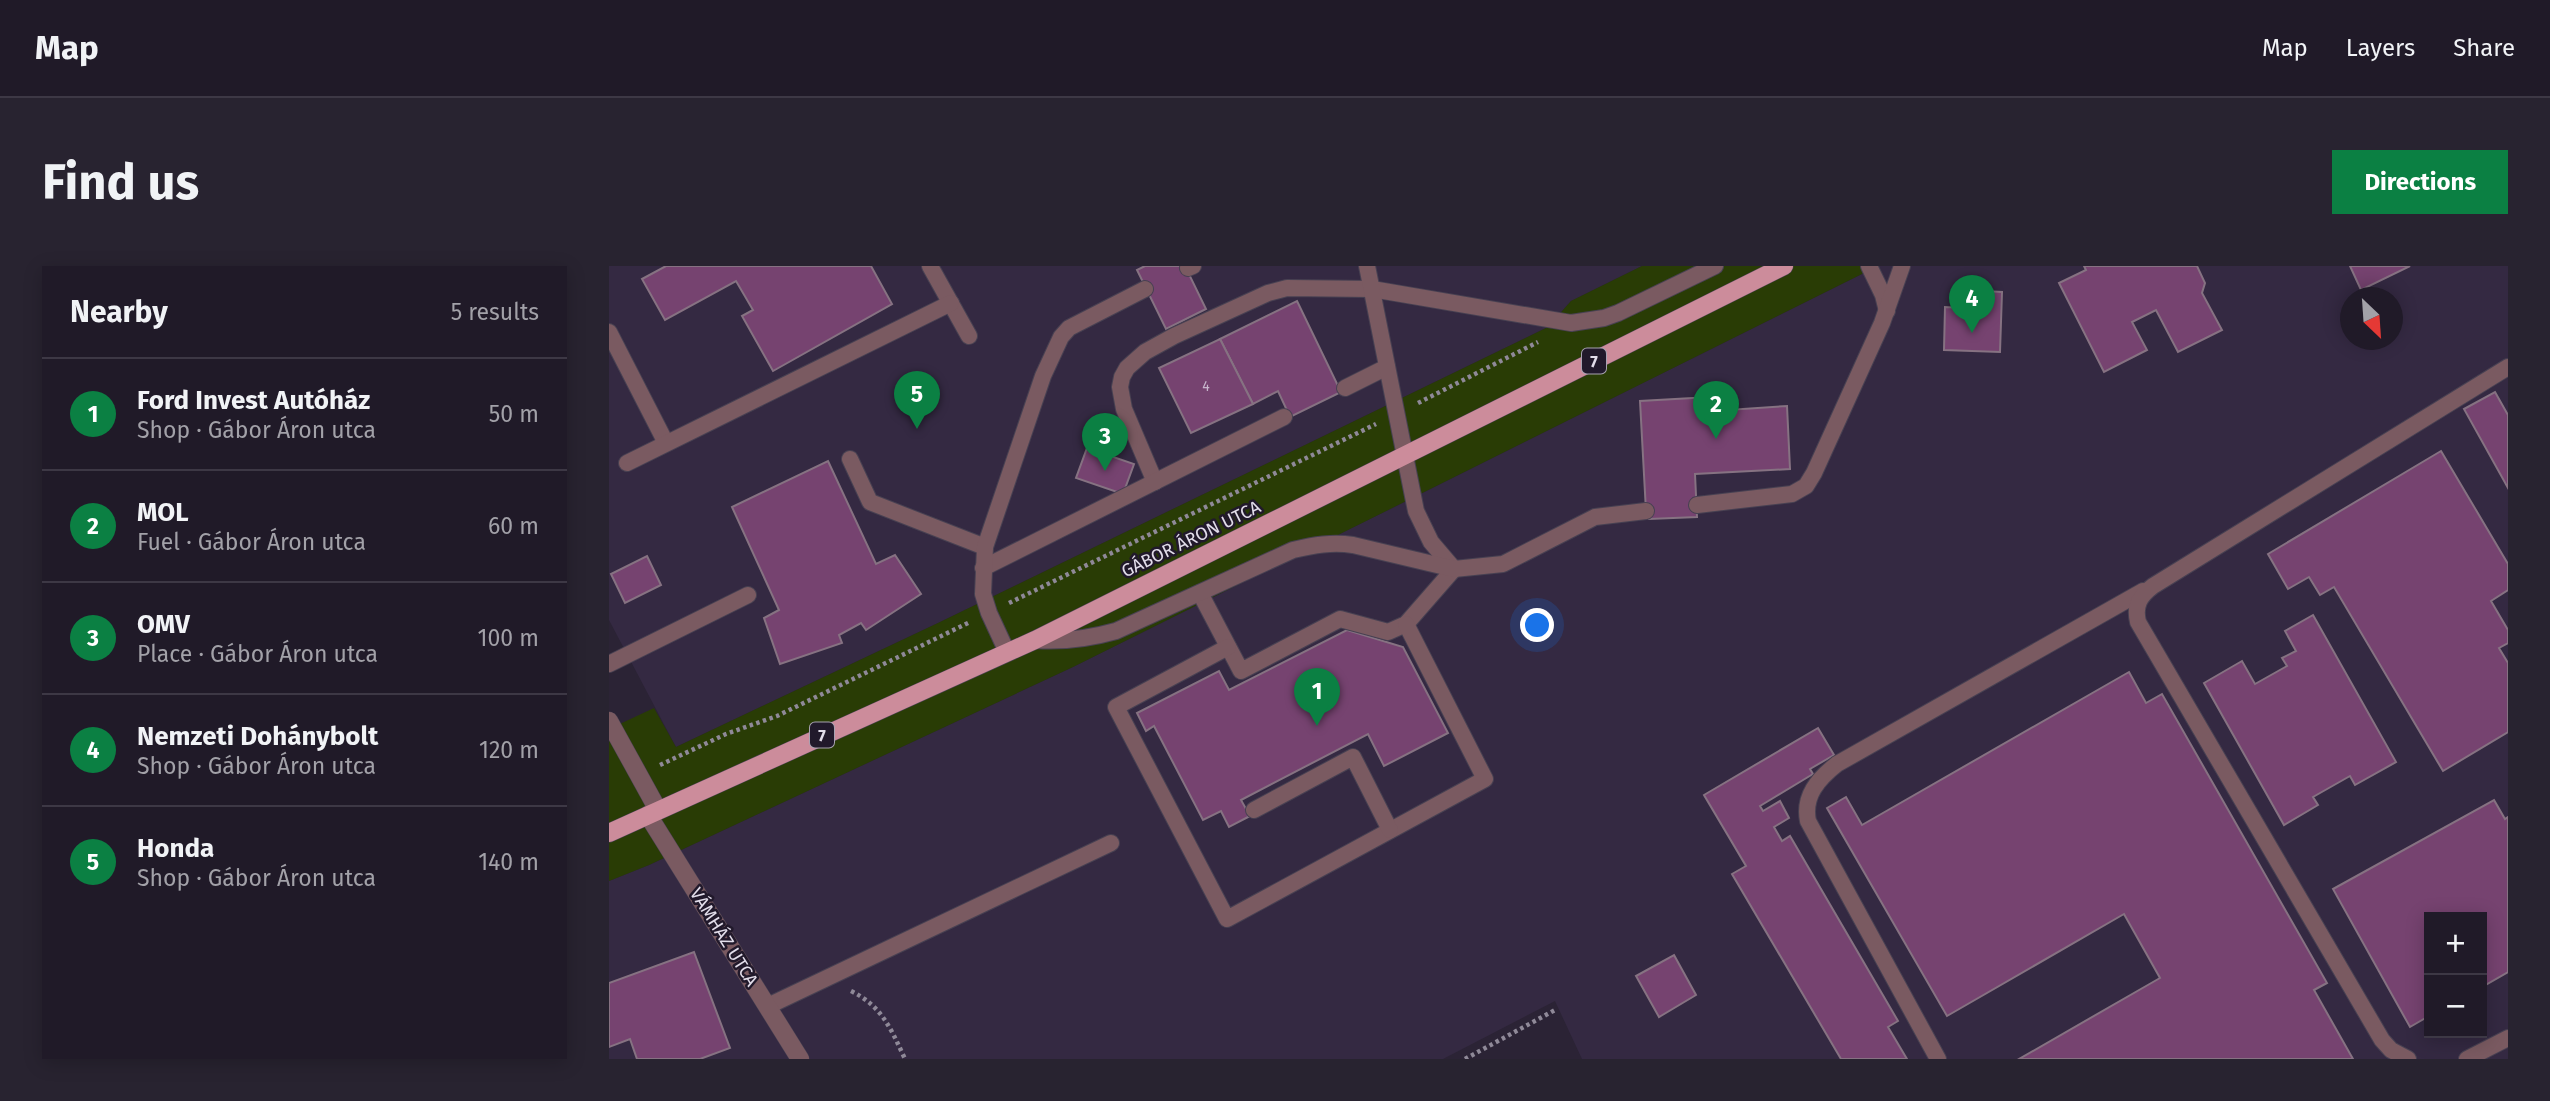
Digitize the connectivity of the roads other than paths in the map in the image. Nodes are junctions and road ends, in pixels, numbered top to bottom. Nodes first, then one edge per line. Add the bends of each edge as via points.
1 (930, 266) edge
2 (1367, 266) edge
3 (1715, 266) edge
4 (1784, 266) edge
5 (1869, 266) edge
6 (1902, 266) edge
7 (1145, 289) dead end
8 (1372, 289) junction
9 (951, 303) junction
10 (1887, 311) junction
11 (609, 332) edge
12 (969, 336) dead end
13 (1387, 367) junction
14 (2502, 370) edge
15 (1345, 388) dead end
16 (1285, 416) dead end
17 (666, 443) junction
18 (1405, 456) junction
19 (850, 459) dead end
20 (627, 463) dead end
21 (1155, 482) junction
22 (1697, 505) dead end
23 (1646, 511) dead end
24 (985, 547) junction
25 (983, 568) junction
26 (1454, 569) junction
27 (2153, 586) junction
28 (1200, 593) junction
29 (748, 595) dead end
30 (1406, 624) junction
31 (1035, 640) junction
32 (1228, 647) junction
33 (1006, 652) junction
34 (609, 664) edge
35 (609, 721) edge
36 (1254, 810) dead end
37 (653, 813) junction
38 (1390, 830) junction
39 (609, 833) edge
40 (1111, 843) dead end
41 (768, 1006) junction
42 (2508, 1038) edge
43 (800, 1059) edge
44 (1938, 1059) edge
45 (2408, 1059) edge
46 (2467, 1059) edge

1 - 9 lane
2 - 8 lane
3 - 8 lane via 1611,316 1571,323
4 - 18 main road, GÁBOR ÁRON UTCA / 7
5 - 10 lane
6 - 10 lane
7 - 24 lane via 1069,328 1061,337 1043,376
8 - 13 lane
8 - 21 lane via 1287,288 1268,293 1174,336 1134,361 1122,377 1121,400
9 - 12 lane
9 - 17 lane
10 - 22 lane via 1806,486 1792,494
11 - 17 lane
13 - 15 lane
13 - 18 lane
14 - 27 lane
16 - 21 lane
17 - 20 lane
18 - 26 lane via 1422,527
18 - 31 main road, GÁBOR ÁRON UTCA / 7
19 - 24 lane via 870,502
21 - 25 lane
23 - 26 lane via 1595,517 1503,564
24 - 25 lane
25 - 33 lane via 983,594
26 - 28 lane via 1353,545 1326,544 1293,550
26 - 30 lane
27 - 44 lane via 1837,764 1810,793 1808,821
27 - 45 lane via 2137,602 2138,622 2382,1040
28 - 31 lane via 1088,639
28 - 32 lane
29 - 34 lane
30 - 32 lane via 1388,632 1341,620 1241,671
30 - 38 lane via 1485,779
31 - 33 main road, GÁBOR ÁRON UTCA / 7
32 - 38 lane via 1116,707 1227,919
33 - 37 main road, GÁBOR ÁRON UTCA / 7
35 - 37 street, VÁMHÁZ UTCA via 639,775
36 - 38 lane via 1353,757
37 - 39 main road, GÁBOR ÁRON UTCA / 7
37 - 41 street, VÁMHÁZ UTCA
40 - 41 lane
41 - 43 street, VÁMHÁZ UTCA
42 - 46 lane

